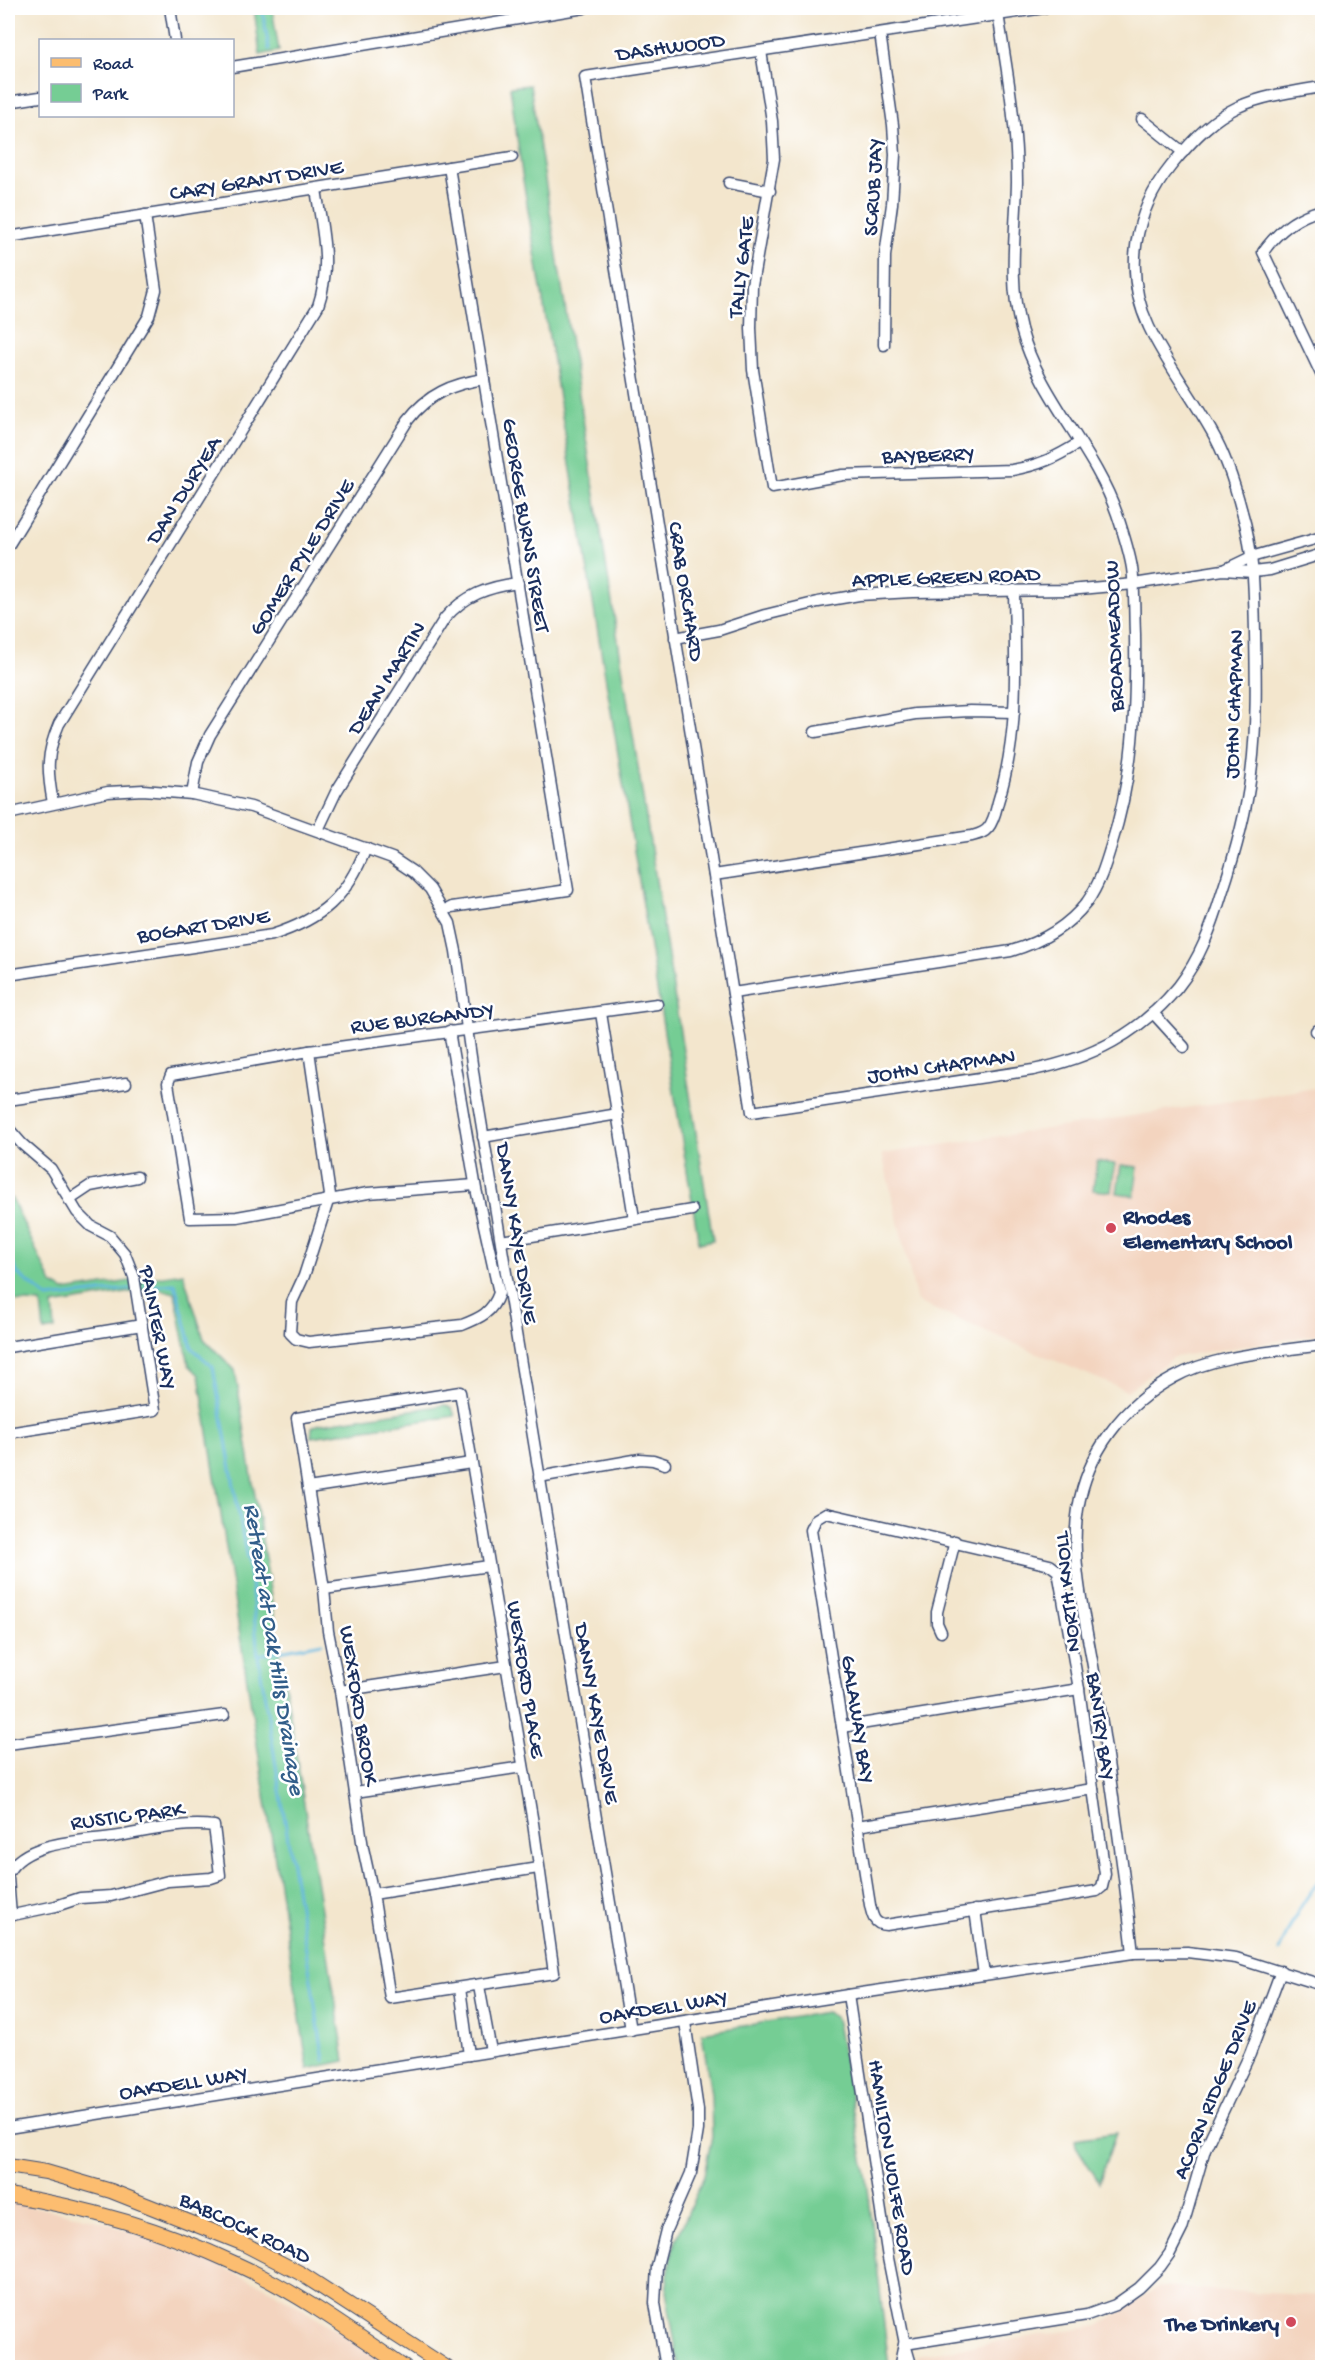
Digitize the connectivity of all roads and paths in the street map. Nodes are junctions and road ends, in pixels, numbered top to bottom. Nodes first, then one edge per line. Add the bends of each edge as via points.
1 (170, 8) edge
2 (584, 8) edge
3 (1044, 8) edge
4 (998, 15) junction
5 (880, 33) junction
6 (175, 39) edge
7 (761, 51) junction
8 (234, 67) edge
9 (585, 77) joint
10 (1323, 87) edge
11 (39, 97) edge
12 (8, 102) edge
13 (1142, 119) dead end
14 (1183, 152) junction
15 (512, 157) dead end
16 (449, 167) junction
17 (729, 183) dead end
18 (316, 189) junction
19 (770, 190) junction
20 (1323, 210) edge
21 (145, 215) junction
22 (8, 237) edge
23 (884, 345) dead end
24 (1323, 376) edge
25 (484, 379) junction
26 (1079, 443) junction
27 (772, 488) joint
28 (1323, 537) edge
29 (8, 546) edge
30 (1323, 554) edge
31 (1251, 557) junction
32 (1223, 570) junction
33 (1253, 572) junction
34 (518, 583) junction
35 (1134, 584) junction
36 (1014, 590) junction
37 (675, 638) junction
38 (1014, 712) junction
39 (815, 732) dead end
40 (192, 794) junction
41 (54, 803) junction
42 (8, 814) edge
43 (318, 830) junction
44 (366, 848) junction
45 (714, 875) junction
46 (444, 911) junction
47 (8, 975) edge
48 (733, 993) junction
49 (657, 1004) dead end
50 (601, 1013) junction
51 (1153, 1013) junction
52 (467, 1030) junction
53 (449, 1031) junction
54 (1184, 1047) dead end
55 (309, 1051) junction
56 (126, 1083) dead end
57 (8, 1100) edge
58 (752, 1112) joint
59 (618, 1114) junction
60 (8, 1128) edge
61 (483, 1137) junction
62 (490, 1175) junction
63 (137, 1177) dead end
64 (475, 1185) junction
65 (492, 1188) junction
66 (69, 1200) junction
67 (328, 1202) junction
68 (692, 1209) dead end
69 (634, 1218) junction
70 (501, 1241) junction
71 (142, 1325) junction
72 (1323, 1345) edge
73 (8, 1347) edge
74 (460, 1392) joint
75 (8, 1433) edge
76 (471, 1464) junction
77 (665, 1464) dead end
78 (539, 1477) junction
79 (308, 1488) junction
80 (816, 1519) joint
81 (955, 1541) junction
82 (489, 1566) junction
83 (324, 1589) junction
84 (941, 1632) dead end
85 (506, 1666) junction
86 (1079, 1689) junction
87 (340, 1691) junction
88 (224, 1715) dead end
89 (842, 1727) junction
90 (8, 1744) edge
91 (523, 1767) junction
92 (1093, 1789) junction
93 (355, 1792) junction
94 (857, 1826) junction
95 (538, 1868) junction
96 (8, 1873) edge
97 (8, 1878) edge
98 (373, 1894) junction
99 (8, 1897) edge
100 (975, 1910) junction
101 (9, 1916) edge
102 (1133, 1953) junction
103 (1281, 1971) junction
104 (984, 1975) junction
105 (1323, 1985) edge
106 (479, 1986) junction
107 (460, 1988) junction
108 (848, 1995) junction
109 (485, 2012) junction
110 (463, 2015) junction
111 (685, 2022) junction
112 (632, 2030) junction
113 (491, 2051) junction
114 (469, 2055) junction
115 (8, 2128) edge
116 (8, 2166) edge
117 (111, 2191) junction
118 (8, 2195) edge
119 (105, 2216) junction
120 (904, 2344) junction
121 (405, 2367) edge
122 (447, 2367) edge
123 (666, 2367) edge
124 (899, 2367) edge
125 (912, 2367) edge

1 - 6 street
2 - 8 street
3 - 4 street, DASHWOOD
4 - 5 street, DASHWOOD
4 - 26 street, BROADMEADOW via 1015,128 1016,302 1041,382
5 - 7 street, DASHWOOD
5 - 23 street, SCRUB JAY via 895,155 885,256
7 - 9 street, DASHWOOD
7 - 19 street, TALLY GATE via 774,140
9 - 37 street, CRAB ORCHARD
10 - 14 street, JOHN CHAPMAN via 1264,96 1235,108 1208,125
11 - 12 street
13 - 14 street
14 - 31 street, JOHN CHAPMAN via 1145,208 1136,245 1136,284 1149,328 1214,435 1231,474 1244,515
15 - 16 street, CARY GRANT DRIVE
16 - 18 street, CARY GRANT DRIVE
16 - 25 street, GEORGE BURNS STREET
17 - 19 street
18 - 21 street, CARY GRANT DRIVE
18 - 41 street, DAN DURYEA via 326,255 326,275 318,306 59,724 47,762
19 - 27 street, TALLY GATE via 752,285 751,328 753,370
20 - 24 street via 1290,224 1263,252
21 - 22 street, CARY GRANT DRIVE
21 - 29 street via 156,290 149,316
25 - 34 street, GEORGE BURNS STREET
25 - 40 street, GOMER PYLE DRIVE via 443,390 408,420 210,735 198,762
26 - 27 street, BAYBERRY via 1052,460 1012,470 843,475
26 - 35 street, BROADMEADOW via 1116,511 1126,539
28 - 31 street
30 - 33 street
31 - 32 street
31 - 33 street, JOHN CHAPMAN
32 - 33 street
32 - 35 street, APPLE GREEN ROAD
33 - 51 street, JOHN CHAPMAN via 1254,737 1240,833 1203,946 1179,985
34 - 43 street, DEAN MARTIN via 480,591 445,618 336,792
34 - 46 street, GEORGE BURNS STREET via 568,890
35 - 36 street, APPLE GREEN ROAD
35 - 48 street, BROADMEADOW via 1136,692 1127,788 1100,878 1080,911 1050,935 1011,951
36 - 37 street, APPLE GREEN ROAD via 859,595
36 - 38 street
37 - 45 street, CRAB ORCHARD
38 - 39 street via 915,714
38 - 45 street via 1004,784 988,827 981,834
40 - 41 street, DANNY KAYE DRIVE via 108,792
40 - 43 street, DANNY KAYE DRIVE via 251,807
41 - 42 street, DANNY KAYE DRIVE
43 - 44 street, DANNY KAYE DRIVE
44 - 46 street, DANNY KAYE DRIVE via 413,872
44 - 47 street, BOGART DRIVE via 354,878 344,890 319,913 286,930
45 - 48 street, CRAB ORCHARD
46 - 52 street, DANNY KAYE DRIVE via 456,951
48 - 58 street, CRAB ORCHARD
49 - 50 street, RUE BURGANDY
50 - 52 street, RUE BURGANDY
50 - 59 street
51 - 54 street
51 - 58 street, JOHN CHAPMAN via 1102,1048 1058,1065
52 - 53 street, RUE BURGANDY
52 - 61 street, DANNY KAYE DRIVE
53 - 55 street, RUE BURGANDY
53 - 64 street
55 - 67 street
55 - 67 street, RUE BURGANDY via 192,1070 171,1075 168,1083 190,1218 237,1217
56 - 57 street
59 - 61 street
59 - 69 street
60 - 66 street, PAINTER WAY via 51,1169
61 - 62 street, DANNY KAYE DRIVE
62 - 64 street
62 - 65 street, DANNY KAYE DRIVE
63 - 66 street via 90,1186
64 - 65 street
64 - 67 street via 368,1193
64 - 67 street via 499,1293 484,1316 462,1325 309,1342 290,1333 292,1302
65 - 70 street, DANNY KAYE DRIVE
66 - 71 street, PAINTER WAY via 88,1230 110,1236 125,1254 134,1277
68 - 69 street
69 - 70 street
70 - 78 street, DANNY KAYE DRIVE
71 - 73 street
71 - 75 street, PAINTER WAY via 155,1410
72 - 102 street, NORTH KNOLL via 1204,1365 1162,1383 1117,1423 1095,1457 1082,1489 1077,1561 1112,1780
74 - 76 street, WEXFORD PLACE
74 - 79 street, WEXFORD BROOK via 297,1418
76 - 79 street
76 - 82 street, WEXFORD PLACE
77 - 78 street via 640,1459
78 - 112 street, DANNY KAYE DRIVE
79 - 83 street, WEXFORD BROOK
80 - 81 street, BANTRY BAY via 833,1513
80 - 89 street, GALAWAY BAY via 811,1530
81 - 84 street via 937,1612
81 - 86 street, BANTRY BAY via 1050,1565 1058,1571
82 - 83 street
82 - 85 street, WEXFORD PLACE
83 - 87 street, WEXFORD BROOK
85 - 87 street
85 - 91 street, WEXFORD PLACE
86 - 89 street
86 - 92 street, BANTRY BAY
87 - 93 street, WEXFORD BROOK
88 - 90 street
89 - 94 street, GALAWAY BAY
91 - 93 street
91 - 95 street, WEXFORD PLACE
92 - 94 street
92 - 100 street, BANTRY BAY via 1105,1874 1102,1887
93 - 98 street, WEXFORD BROOK
94 - 100 street, GALAWAY BAY via 870,1905 879,1924
95 - 98 street
95 - 106 street, WEXFORD PLACE via 555,1973
96 - 101 street, RUSTIC PARK via 12,1864 62,1842 164,1826 202,1825 214,1826 220,1875 168,1881 111,1896 80,1898
97 - 99 street, RUSTIC PARK
98 - 107 street, WEXFORD BROOK via 390,1998
99 - 101 street, RUSTIC PARK
100 - 104 street
102 - 103 street, OAKDELL WAY via 1213,1954
102 - 104 street, OAKDELL WAY
103 - 105 street, OAKDELL WAY
103 - 120 street, ACORN RIDGE DRIVE via 1250,2054 1205,2149 1182,2229 1169,2255 1150,2278 1115,2305 1087,2315
104 - 108 street, OAKDELL WAY
106 - 107 street
106 - 109 street
107 - 110 street
108 - 111 street, OAKDELL WAY
108 - 120 street, HAMILTON WOLFE ROAD
109 - 110 street
109 - 113 street
110 - 114 street
111 - 112 street, OAKDELL WAY
111 - 123 street via 698,2130 691,2173 666,2230 657,2266 655,2303
112 - 113 street, OAKDELL WAY
113 - 114 street, OAKDELL WAY
114 - 115 street, OAKDELL WAY
116 - 117 main road, BABCOCK ROAD via 46,2172
117 - 119 main road
117 - 122 main road, BABCOCK ROAD via 233,2240 300,2273
118 - 119 main road, BABCOCK ROAD
119 - 121 main road, BABCOCK ROAD via 235,2263 333,2318
120 - 124 street, HAMILTON WOLFE ROAD
120 - 125 street, HAMILTON WOLFE ROAD

